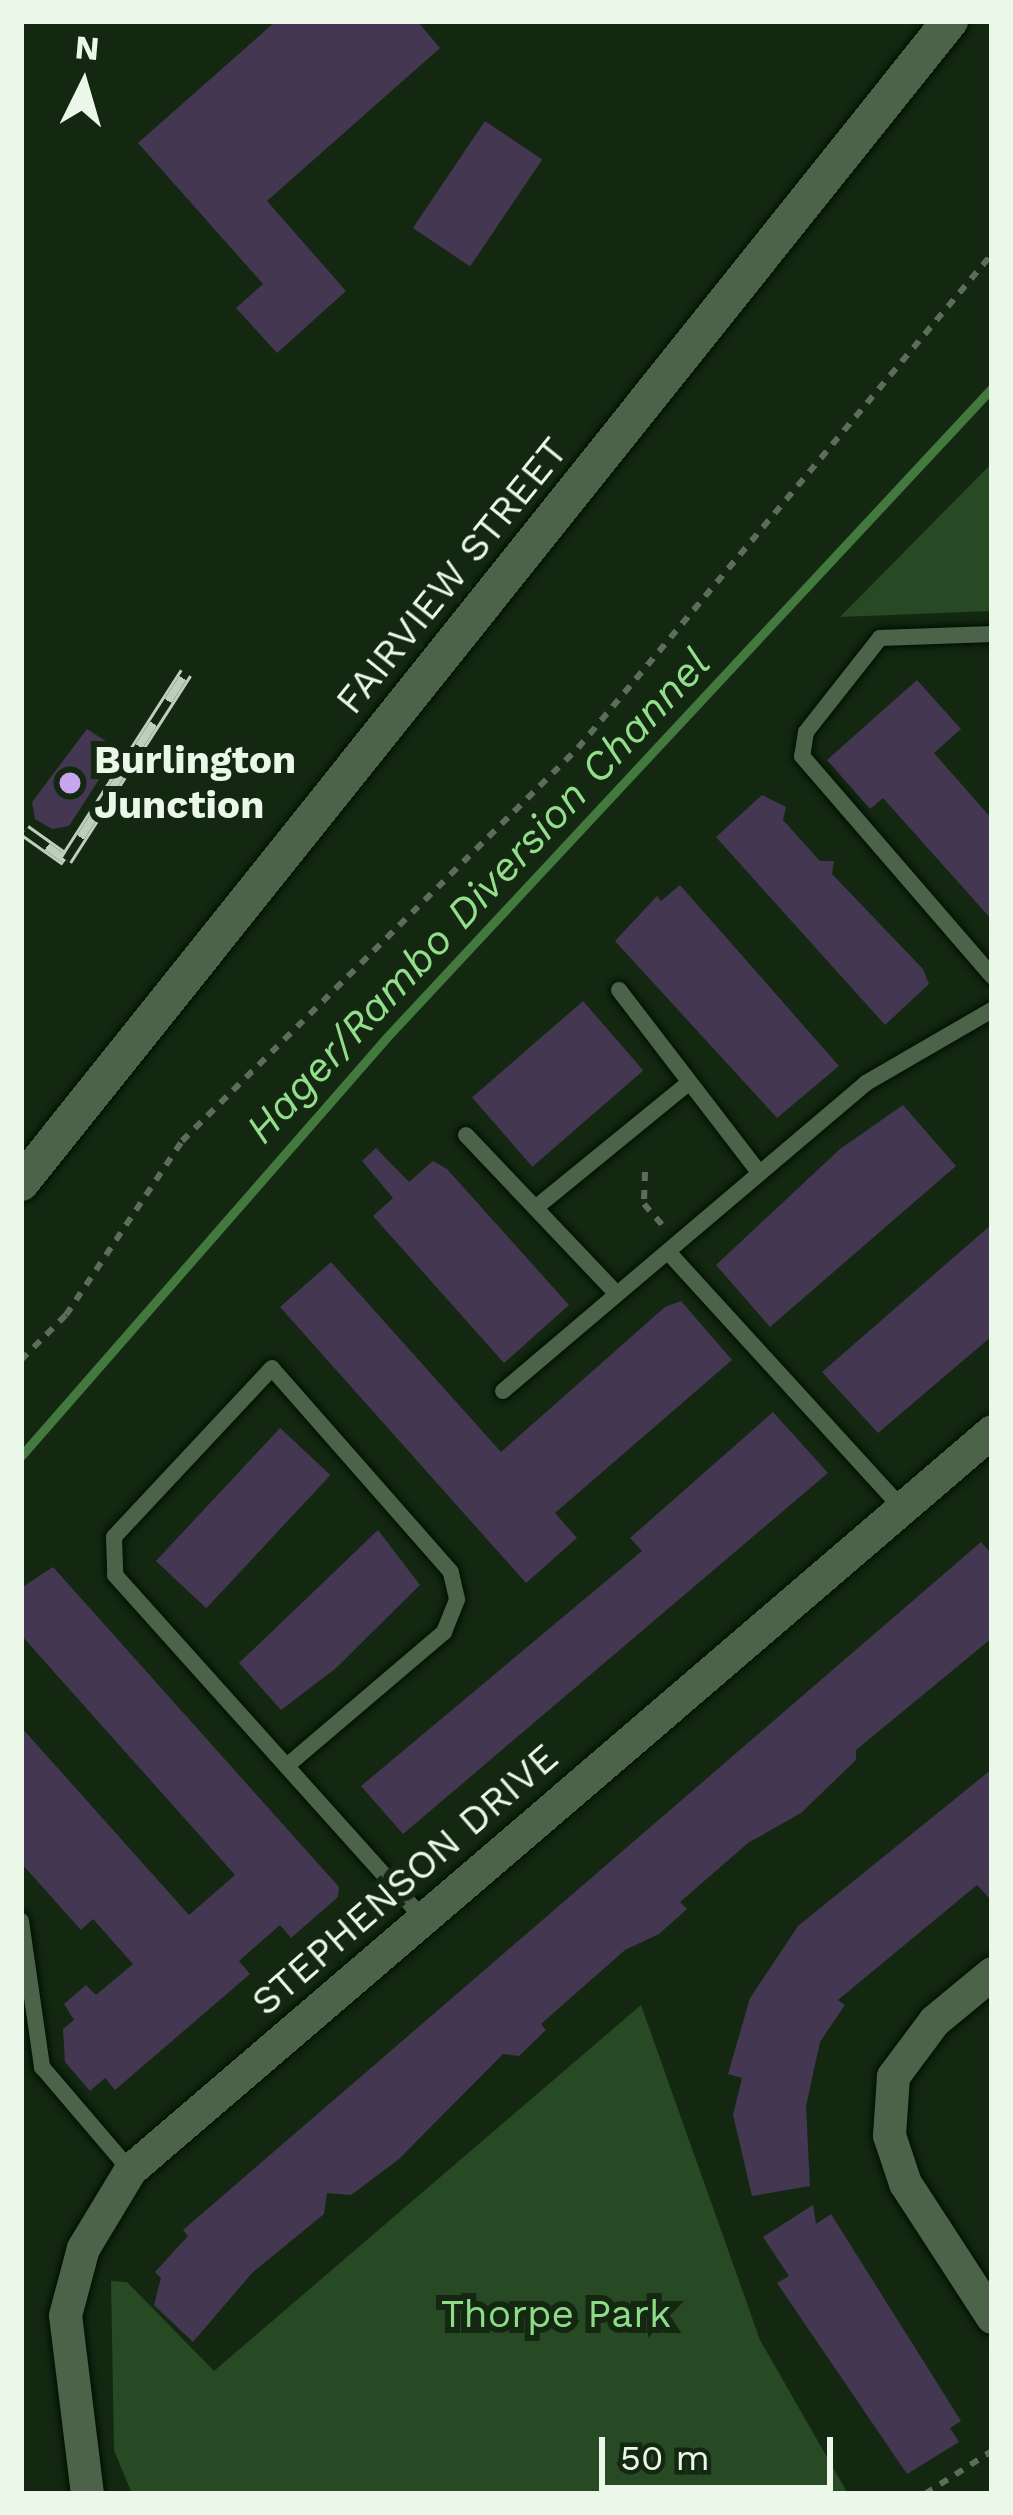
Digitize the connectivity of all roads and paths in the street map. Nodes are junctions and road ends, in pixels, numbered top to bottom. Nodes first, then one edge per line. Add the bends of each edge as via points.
1 (950, 21) edge
2 (992, 254) edge
3 (992, 634) edge
4 (992, 976) edge
5 (619, 990) dead end
6 (992, 1010) edge
7 (686, 1085) junction
8 (466, 1135) dead end
9 (757, 1170) junction
10 (645, 1172) dead end
11 (21, 1183) edge
12 (539, 1205) junction
13 (674, 1249) junction
14 (616, 1293) junction
15 (21, 1360) edge
16 (503, 1391) dead end
17 (992, 1430) edge
18 (903, 1509) junction
19 (289, 1764) junction
20 (424, 1919) junction
21 (21, 1922) edge
22 (992, 1973) edge
23 (130, 2170) junction
24 (992, 2317) edge
25 (992, 2451) edge
26 (87, 2494) edge
27 (925, 2494) edge

1 - 11 main road, FAIRVIEW STREET
2 - 15 path via 578,748 507,809 435,894 182,1141 66,1316
3 - 4 lane via 880,638 806,732 802,756
5 - 7 lane
6 - 9 lane via 866,1083
7 - 9 lane
7 - 12 lane
8 - 12 lane
9 - 13 lane
10 - 13 path via 644,1204
12 - 14 lane
13 - 14 lane
13 - 18 lane
14 - 16 lane
17 - 18 street, STEPHENSON DRIVE
18 - 20 street, STEPHENSON DRIVE
19 - 19 lane via 444,1633 457,1599 451,1572 272,1368 114,1537 115,1575
19 - 20 lane
20 - 23 street, STEPHENSON DRIVE
21 - 23 lane via 42,2066
22 - 24 street via 934,2020 893,2076 889,2135 905,2183
23 - 26 street, STEPHENSON DRIVE via 82,2248 65,2314
25 - 27 path

